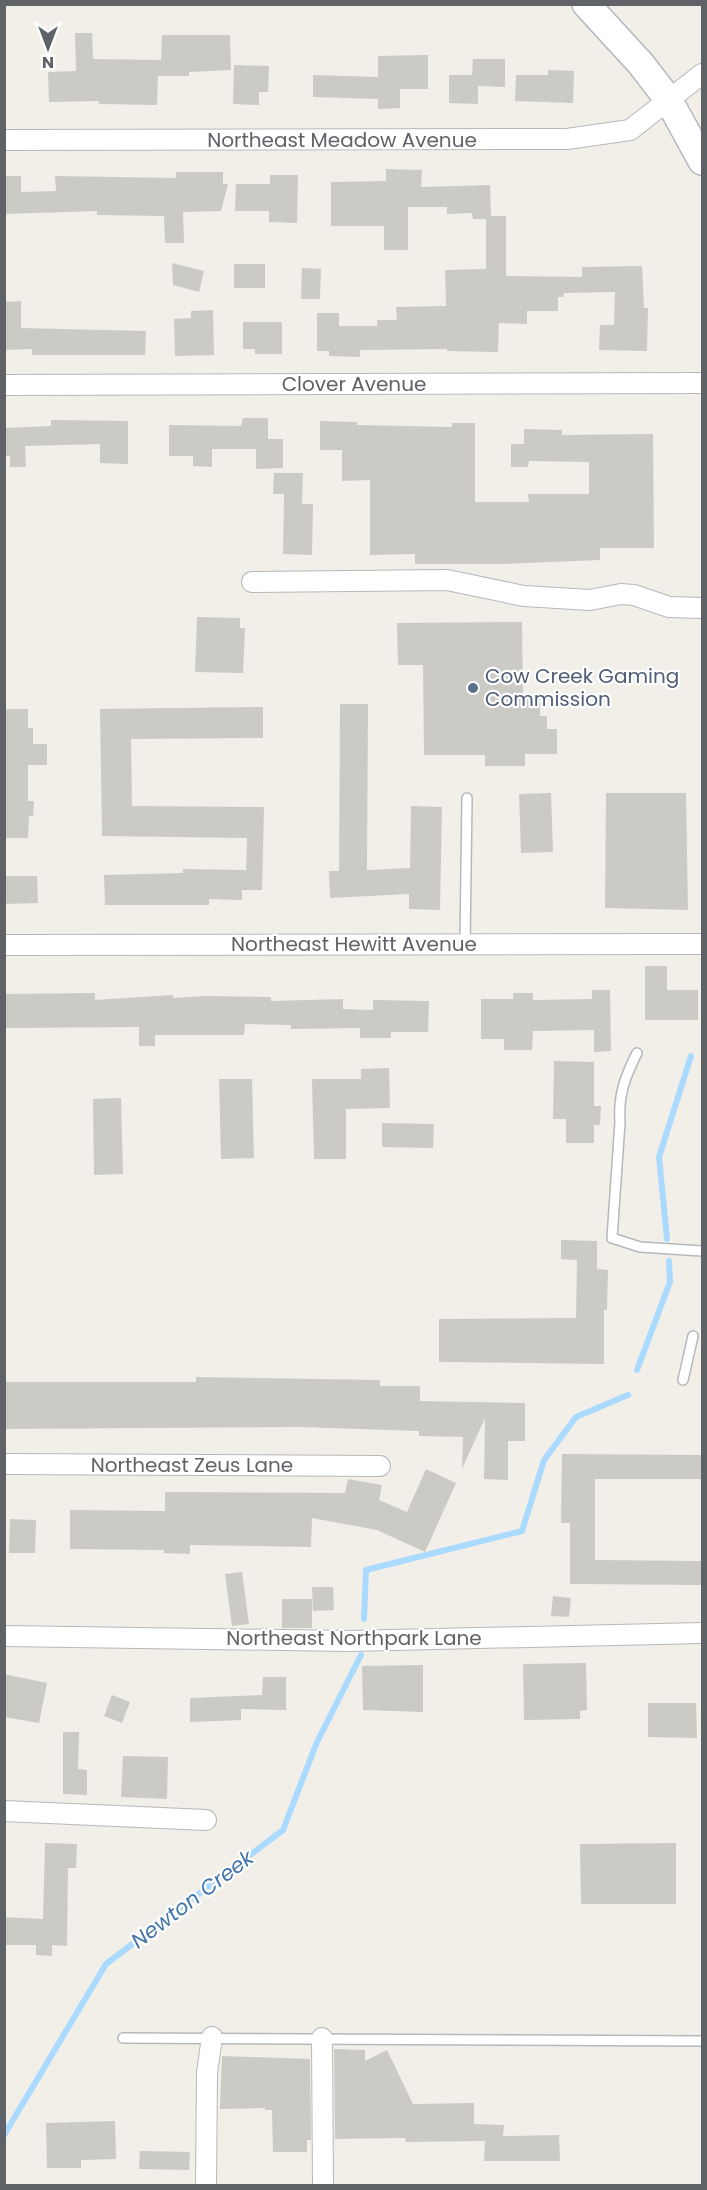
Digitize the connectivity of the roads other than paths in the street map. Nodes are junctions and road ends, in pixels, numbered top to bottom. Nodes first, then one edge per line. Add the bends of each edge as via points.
1 (586, 4) edge
2 (702, 74) edge
3 (668, 99) junction
4 (4, 140) edge
5 (702, 161) edge
6 (702, 383) edge
7 (4, 385) edge
8 (252, 582) dead end
9 (702, 608) edge
10 (467, 798) dead end
11 (465, 944) junction
12 (702, 944) edge
13 (4, 945) edge
14 (637, 1053) dead end
15 (702, 1251) edge
16 (693, 1336) dead end
17 (683, 1380) dead end
18 (4, 1464) edge
19 (380, 1466) dead end
20 (702, 1633) edge
21 (4, 1636) edge
22 (4, 1811) edge
23 (206, 1820) dead end
24 (212, 2037) junction
25 (123, 2038) dead end
26 (321, 2038) junction
27 (702, 2041) edge
28 (206, 2186) edge
29 (323, 2186) edge

1 - 3 main road
2 - 3 street, Northeast Meadow Avenue
3 - 4 street, Northeast Meadow Avenue via 630,130 567,139
3 - 5 main road
6 - 7 street, Clover Avenue
8 - 9 street via 447,580 531,596 590,600 621,594 669,607
10 - 11 lane
11 - 12 street, Northeast Hewitt Avenue
11 - 13 street, Northeast Hewitt Avenue
14 - 15 lane via 623,1082 619,1104 612,1238 640,1247
16 - 17 lane
18 - 19 street, Northeast Zeus Lane
20 - 21 street, Northeast Northpark Lane via 349,1641
22 - 23 street
24 - 25 lane
24 - 26 lane
24 - 28 street via 207,2073
26 - 27 lane
26 - 29 street

